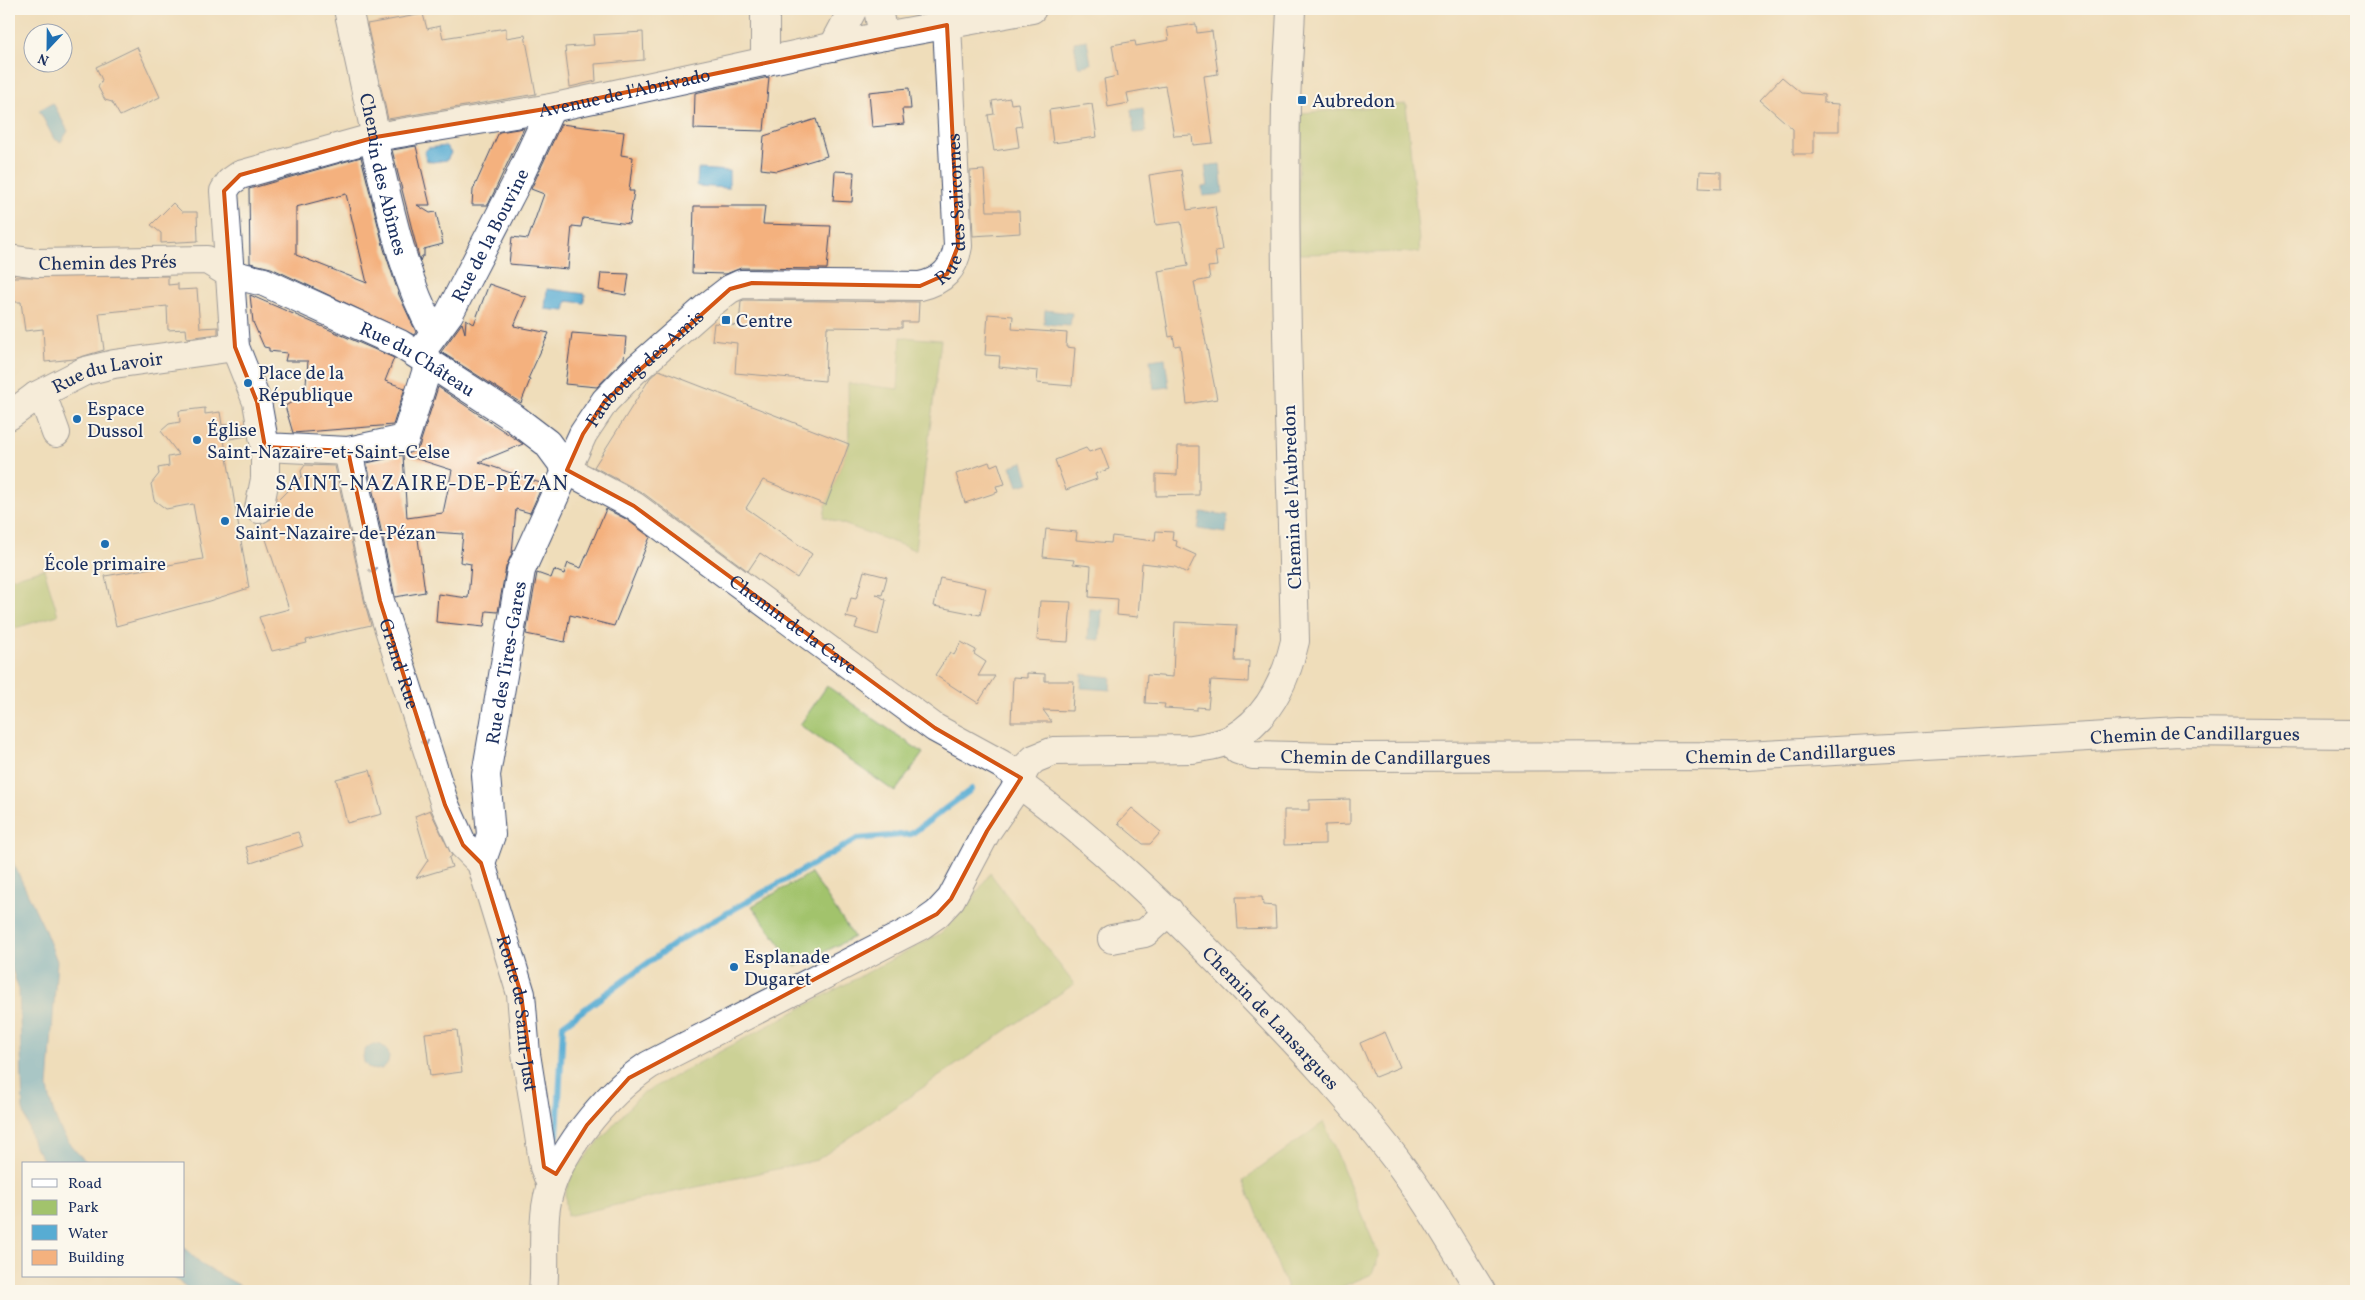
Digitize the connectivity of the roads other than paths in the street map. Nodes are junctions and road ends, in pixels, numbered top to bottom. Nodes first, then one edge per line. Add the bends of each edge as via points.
1 (348, 9) edge
2 (765, 9) edge
3 (852, 9) edge
4 (878, 9) edge
5 (1032, 9) edge
6 (1291, 9) edge
7 (947, 25) junction
8 (883, 36) junction
9 (833, 47) junction
10 (765, 62) junction
11 (551, 108) junction
12 (376, 137) junction
13 (9, 260) edge
14 (240, 276) junction
15 (741, 284) joint
16 (225, 349) junction
17 (428, 351) junction
18 (36, 396) junction
19 (9, 416) edge
20 (56, 433) dead end
21 (264, 447) junction
22 (348, 451) junction
23 (567, 470) junction
24 (259, 509) dead end
25 (2356, 734) edge
26 (1232, 739) junction
27 (1020, 781) junction
28 (481, 863) junction
29 (1169, 911) junction
30 (1112, 939) dead end
31 (550, 1176) junction
32 (543, 1291) edge
33 (1481, 1291) edge

1 - 12 street, Chemin des Abîmes
2 - 10 street
3 - 9 street
4 - 8 street
5 - 7 street, Avenue de l'Abrivado
6 - 26 street, Chemin de l'Aubredon via 1286,102 1286,212 1288,431 1295,641 1290,665 1280,688 1267,708
7 - 8 street, Avenue de l'Abrivado
7 - 15 street, Rue des Salicornes via 958,246 956,260 946,274 935,283 920,286
8 - 9 street, Avenue de l'Abrivado
9 - 10 street, Avenue de l'Abrivado
10 - 11 street, Avenue de l'Abrivado
11 - 12 street, Avenue de l'Abrivado
11 - 17 street, Rue de la Bouvine via 516,184
12 - 14 street, Avenue de l'Abrivado via 240,176 230,182 224,191
12 - 17 street, Chemin des Abîmes via 376,151 402,258 422,312
13 - 14 street, Chemin des Prés via 37,263 207,260
14 - 16 street
14 - 17 street, Rue du Château via 279,289 400,344
15 - 23 street, Faubourg des Amis via 708,306 605,401 583,434
16 - 18 street, Rue du Lavoir via 85,371
16 - 21 street via 257,402
17 - 22 street, Rue de la Bouvine via 405,439
17 - 23 street, Rue du Château via 547,443
18 - 19 street, Rue du Lavoir
18 - 20 street via 47,408
21 - 22 street
21 - 24 street via 265,479
22 -> 28 street, Grand' Rue via 380,600 445,805 463,845
23 - 27 street, Chemin de la Cave via 634,506 935,728 1002,764
23 - 28 street, Rue des Tires-Gares via 521,570 486,776 491,835
25 - 26 street, Chemin de Candillargues via 2179,732 1746,756 1253,755 1238,750
26 - 27 street, Chemin de l'Aubredon via 1192,749 1054,751 1034,759
27 - 29 street, Chemin de Lansargues via 1105,851
27 - 31 street, Chemin de l'Aubredon via 987,831 952,899 937,914 920,926 629,1078 587,1125
28 - 31 street, Route de Saint-Just via 521,994 526,1054
29 - 30 street via 1145,933
29 - 33 street, Chemin de Lansargues via 1288,1034 1388,1150 1423,1198
31 - 32 street

